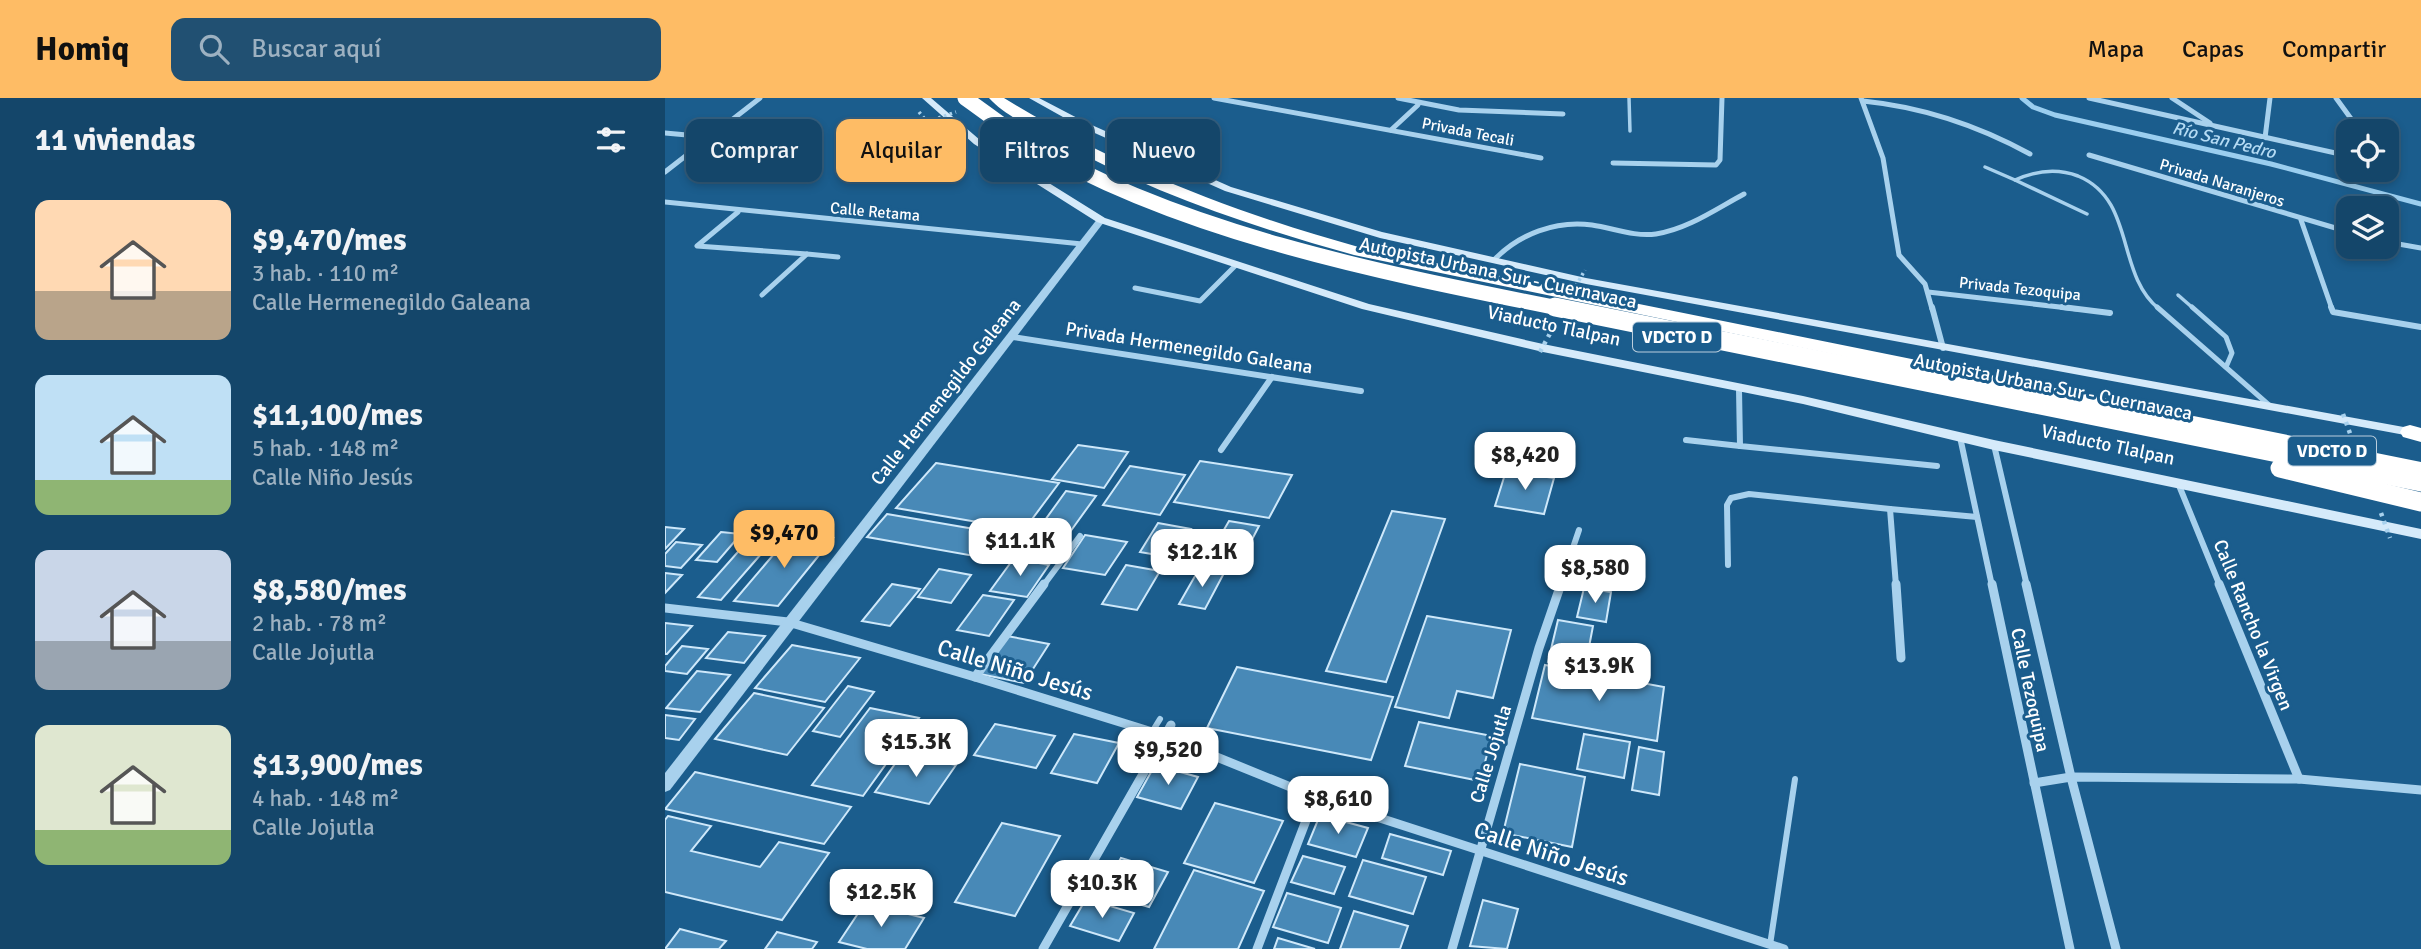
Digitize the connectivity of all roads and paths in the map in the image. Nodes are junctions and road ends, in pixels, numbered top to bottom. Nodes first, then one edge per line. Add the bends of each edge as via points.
1 (759, 98) edge
2 (926, 98) edge
3 (964, 98) edge
4 (987, 98) edge
5 (995, 98) edge
6 (1214, 98) edge
7 (1398, 98) edge
8 (1629, 98) edge
9 (1722, 98) edge
10 (2089, 98) edge
11 (2172, 98) edge
12 (2270, 98) edge
13 (2336, 98) edge
14 (1040, 99) edge
15 (1862, 100) edge
16 (1418, 105) junction
17 (918, 111) dead end
18 (1563, 114) dead end
19 (732, 119) edge
20 (925, 119) edge
21 (2351, 119) edge
22 (2213, 126) junction
23 (1391, 130) junction
24 (1630, 131) dead end
25 (665, 133) edge
26 (686, 135) edge
27 (2265, 138) junction
28 (2336, 153) edge
29 (2030, 154) dead end
30 (686, 155) edge
31 (2089, 155) dead end
32 (1541, 158) dead end
33 (1613, 163) dead end
34 (1985, 167) dead end
35 (665, 172) edge
36 (2015, 180) junction
37 (1744, 194) dead end
38 (665, 202) edge
39 (738, 212) junction
40 (2087, 214) dead end
41 (1101, 220) junction
42 (2301, 220) junction
43 (2336, 229) edge
44 (1082, 244) junction
45 (2399, 244) edge
46 (2421, 248) edge
47 (807, 254) junction
48 (838, 257) dead end
49 (1494, 260) junction
50 (1235, 266) junction
51 (1135, 288) dead end
52 (1928, 292) junction
53 (762, 295) dead end
54 (2178, 295) dead end
55 (2110, 313) dead end
56 (2421, 327) edge
57 (1013, 337) junction
58 (1943, 348) junction
59 (2226, 367) junction
60 (1272, 377) junction
61 (1739, 389) junction
62 (1361, 391) dead end
63 (2270, 405) junction
64 (2154, 429) junction
65 (2417, 434) edge
66 (1960, 437) junction
67 (1686, 440) dead end
68 (1994, 445) junction
69 (1740, 446) junction
70 (1221, 450) dead end
71 (1937, 466) dead end
72 (2421, 471) edge
73 (2421, 482) edge
74 (2178, 483) junction
75 (2421, 489) edge
76 (2421, 502) edge
77 (1890, 509) junction
78 (1977, 517) junction
79 (1579, 530) dead end
80 (2421, 534) edge
81 (1080, 536) dead end
82 (1728, 565) dead end
83 (665, 608) edge
84 (788, 622) junction
85 (1901, 658) dead end
86 (975, 677) junction
87 (1160, 719) dead end
88 (1171, 725) dead end
89 (1151, 732) junction
90 (1165, 736) junction
91 (2071, 777) junction
92 (1795, 779) dead end
93 (2299, 779) junction
94 (2034, 783) junction
95 (665, 785) edge
96 (2421, 790) edge
97 (1315, 797) junction
98 (1479, 851) junction
99 (1770, 945) junction
100 (1043, 949) edge
101 (1257, 949) edge
102 (1452, 949) edge
103 (1784, 949) edge
104 (2070, 949) edge
105 (2116, 949) edge

1 - 19 street
2 - 41 main road, Viaducto Tlalpan via 977,142
3 - 64 highway, Autopista Urbana Sur - Cuernavaca, bridge via 1032,145 1071,165 1179,211 1335,259
3 - 75 highway, Viaducto Tlalpan / VDCTO D via 1068,167 1141,200 1331,262 1434,288
4 - 72 highway, Autopista Urbana Sur - Cuernavaca via 1052,141 1134,182 1248,225 1346,254 1896,369
5 - 72 highway, Viaducto Tlalpan / VDCTO D via 1045,131 1138,179 1297,236
6 - 23 street, Privada Tecali
7 - 16 street
8 - 24 lane
9 - 33 street via 1720,160 1716,165
10 - 22 street
11 - 22 street
12 - 27 street
13 - 21 street
14 - 49 main road via 1128,146 1228,189 1380,235
15 - 29 street via 1924,110 1997,136
15 - 52 street via 1883,158 1899,255
16 - 18 street
16 - 23 street
17 - 20 path
22 - 27 street
23 - 32 street, Privada Tecali
25 - 26 street
27 - 28 street
30 - 35 street
31 - 42 street, Privada Naranjeros
34 - 36 lane
36 - 40 lane
36 - 59 lane via 2050,171 2081,176 2098,185 2113,203 2144,295
37 - 49 street via 1660,234 1559,226 1522,238
38 - 39 street, Calle Retama
39 - 44 street, Calle Retama
39 - 47 street via 697,246
41 - 44 street, Calle Hermenegildo Galeana
41 - 50 main road, Viaducto Tlalpan
42 - 43 street, Privada Naranjeros
42 - 56 street via 2333,312
44 - 57 street, Calle Hermenegildo Galeana
45 - 46 street
47 - 48 street
47 - 53 street
49 - 58 main road
50 - 51 street via 1200,301
50 - 61 main road, Viaducto Tlalpan via 1380,310
52 - 55 street, Privada Tezoquipa
52 - 58 street
54 - 59 lane via 2226,337 2232,353
57 - 60 street, Privada Hermenegildo Galeana
57 - 84 street, Calle Hermenegildo Galeana
58 - 63 main road
59 - 63 lane
60 - 62 street, Privada Hermenegildo Galeana
60 - 70 street
61 - 66 main road, Viaducto Tlalpan
61 - 69 street
63 - 65 main road
64 - 73 highway, Autopista Urbana Sur - Cuernavaca, bridge
64 - 76 highway, bridge via 2285,469
66 - 68 main road, Viaducto Tlalpan
66 - 78 street, Calle Tezoquipa
67 - 69 street
68 - 74 main road, Viaducto Tlalpan
68 - 91 street, Calle Tezoquipa
69 - 71 street
74 - 80 main road, Viaducto Tlalpan
74 - 93 street, Calle Rancho la Virgen
77 - 78 street
77 - 82 street via 1738,495 1727,505
77 - 85 street
78 - 94 street, Calle Tezoquipa
79 - 98 street, Calle Jojutla
81 - 86 street
83 - 84 street, Calle Niño Jesús
84 - 86 street, Calle Niño Jesús
84 - 95 street, Calle Hermenegildo Galeana
86 - 89 street, Calle Niño Jesús
87 - 89 lane
88 - 90 street
89 - 90 street, Calle Niño Jesús
90 - 97 street, Calle Niño Jesús
90 - 100 street
91 - 93 street
91 - 94 street
91 - 105 street, Calle Tezoquipa
92 - 99 lane
93 - 96 street
94 - 104 street, Calle Tezoquipa
97 - 98 street, Calle Niño Jesús
97 - 101 street
98 - 99 street, Calle Niño Jesús
98 - 102 street, Calle Jojutla
99 - 103 street, Calle Niño Jesús

